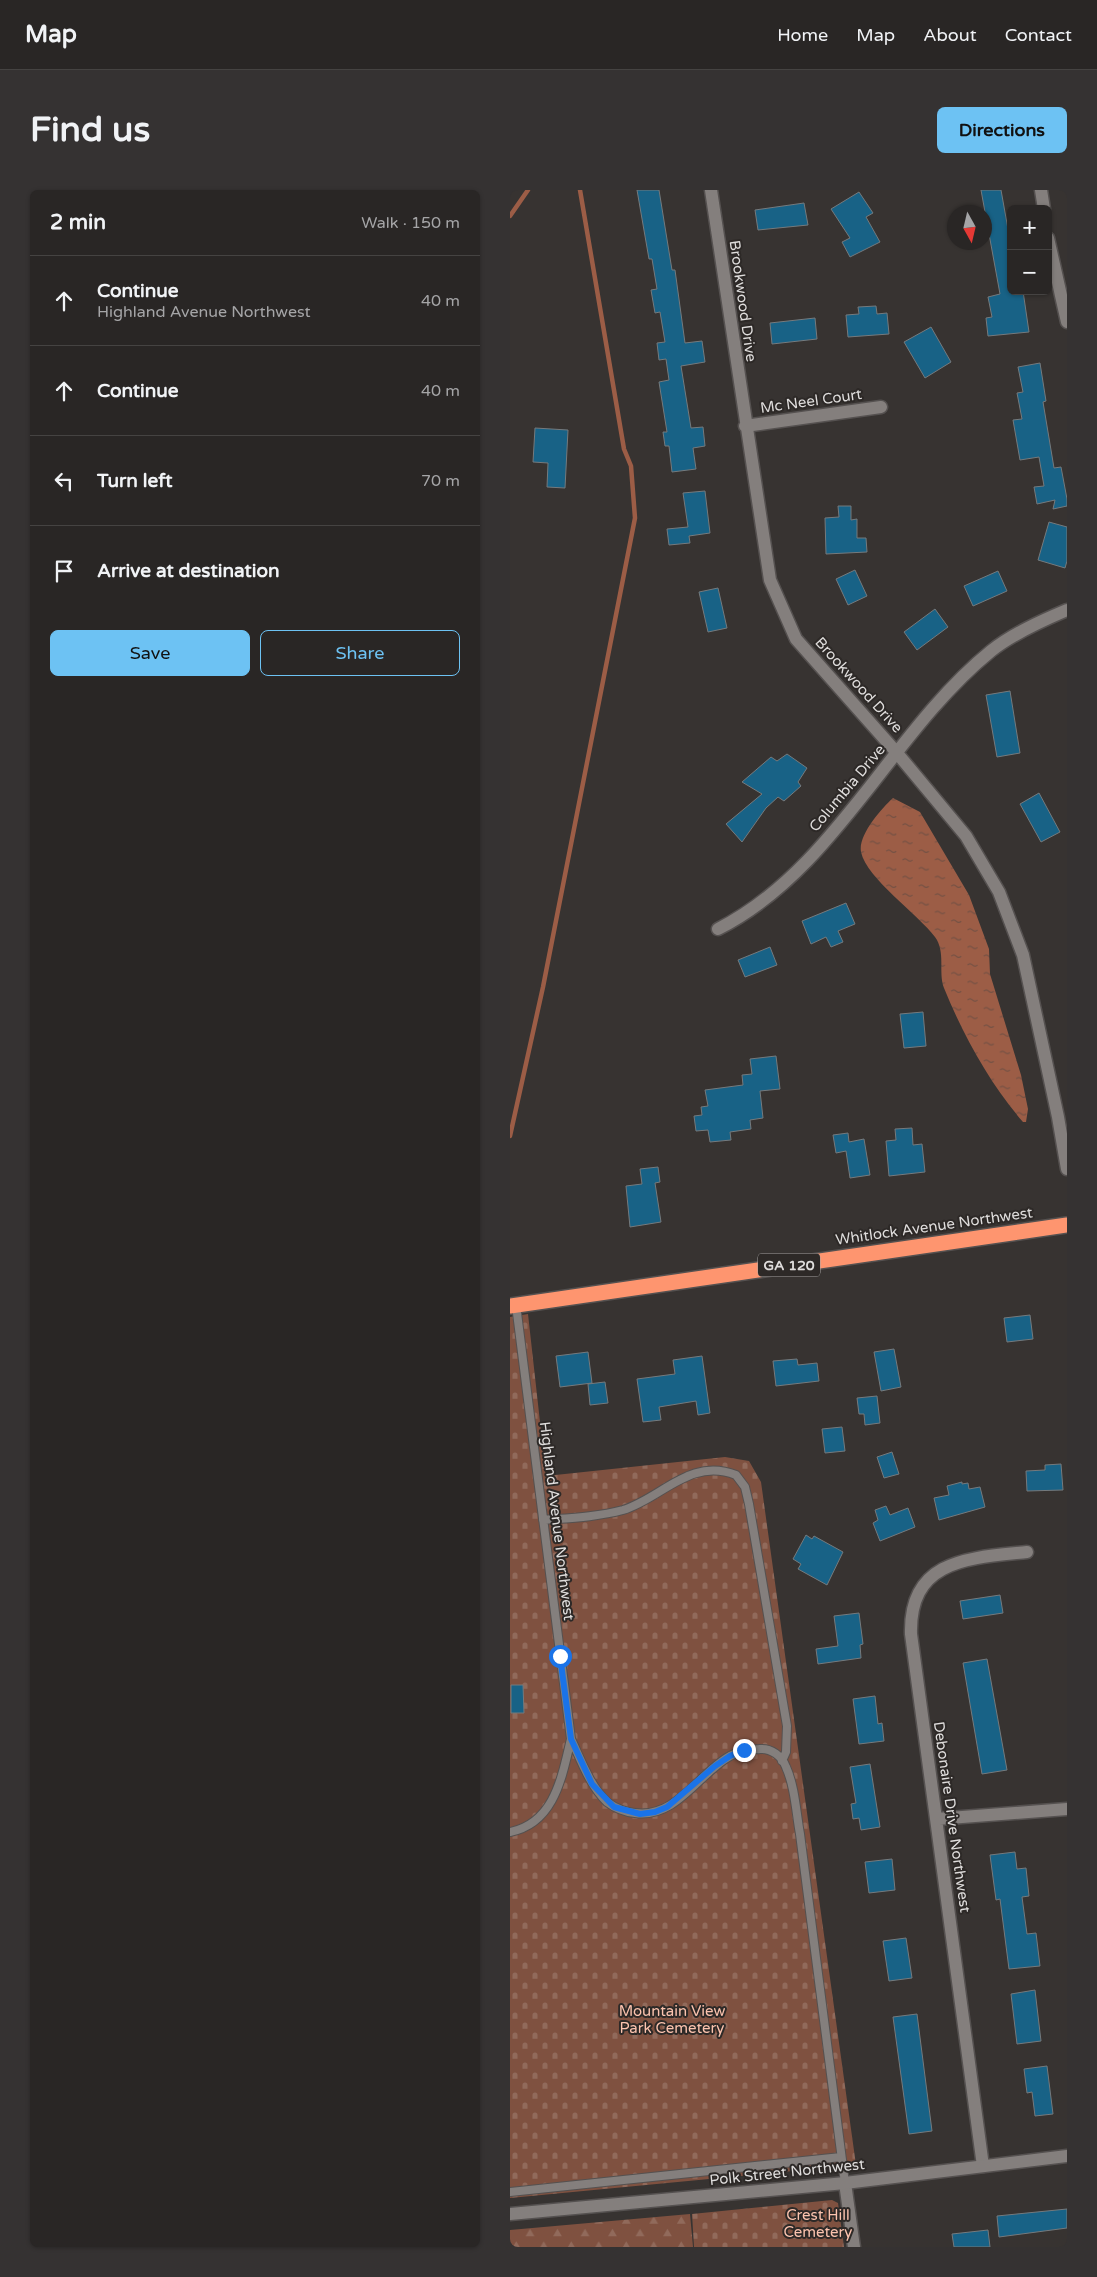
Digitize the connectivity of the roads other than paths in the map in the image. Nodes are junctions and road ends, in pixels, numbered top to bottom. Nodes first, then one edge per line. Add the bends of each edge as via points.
1 (711, 190) edge
2 (1041, 190) edge
3 (1043, 205) edge
4 (1051, 250) edge
5 (1067, 322) edge
6 (881, 407) dead end
7 (745, 426) junction
8 (1067, 610) edge
9 (898, 753) junction
10 (718, 929) dead end
11 (1067, 1169) edge
12 (1067, 1225) edge
13 (513, 1305) edge
14 (543, 1520) junction
15 (1027, 1552) dead end
16 (571, 1739) junction
17 (782, 1761) junction
18 (1067, 1809) edge
19 (936, 1819) junction
20 (510, 1832) edge
21 (1067, 2156) edge
22 (841, 2157) junction
23 (983, 2166) junction
24 (844, 2183) junction
25 (510, 2192) edge
26 (510, 2214) edge
27 (854, 2247) edge

1 - 7 street, Brookwood Drive
2 - 3 street
4 - 5 street
6 - 7 street, Mc Neel Court
7 - 9 street, Brookwood Drive via 770,580 785,616 796,639
8 - 9 street, Columbia Drive via 1041,621 991,651 947,693
9 - 10 street, Columbia Drive via 792,878 736,920
9 - 11 street, Brookwood Drive via 966,836 999,892 1023,955
12 - 13 highway, Whitlock Avenue Northwest / GA 120
13 - 14 lane, Highland Avenue Northwest
14 - 16 lane, Highland Avenue Northwest
14 - 17 lane via 624,1509 643,1502 666,1486 704,1471 736,1475 749,1504 787,1726 787,1746
15 - 19 street, Debonaire Drive Northwest via 973,1558 954,1564 923,1585 914,1600 911,1634
16 - 17 lane via 592,1784 606,1801 614,1807 640,1814 667,1807 715,1766 744,1750 765,1748
16 - 20 lane via 561,1782 551,1803 528,1826
17 - 22 lane via 792,1784 801,1842
18 - 19 street
19 - 23 street, Debonaire Drive Northwest
21 - 23 street, Polk Street Northwest
22 - 24 lane
22 - 25 lane
23 - 24 street, Polk Street Northwest
24 - 26 street, Polk Street Northwest
24 - 27 street

